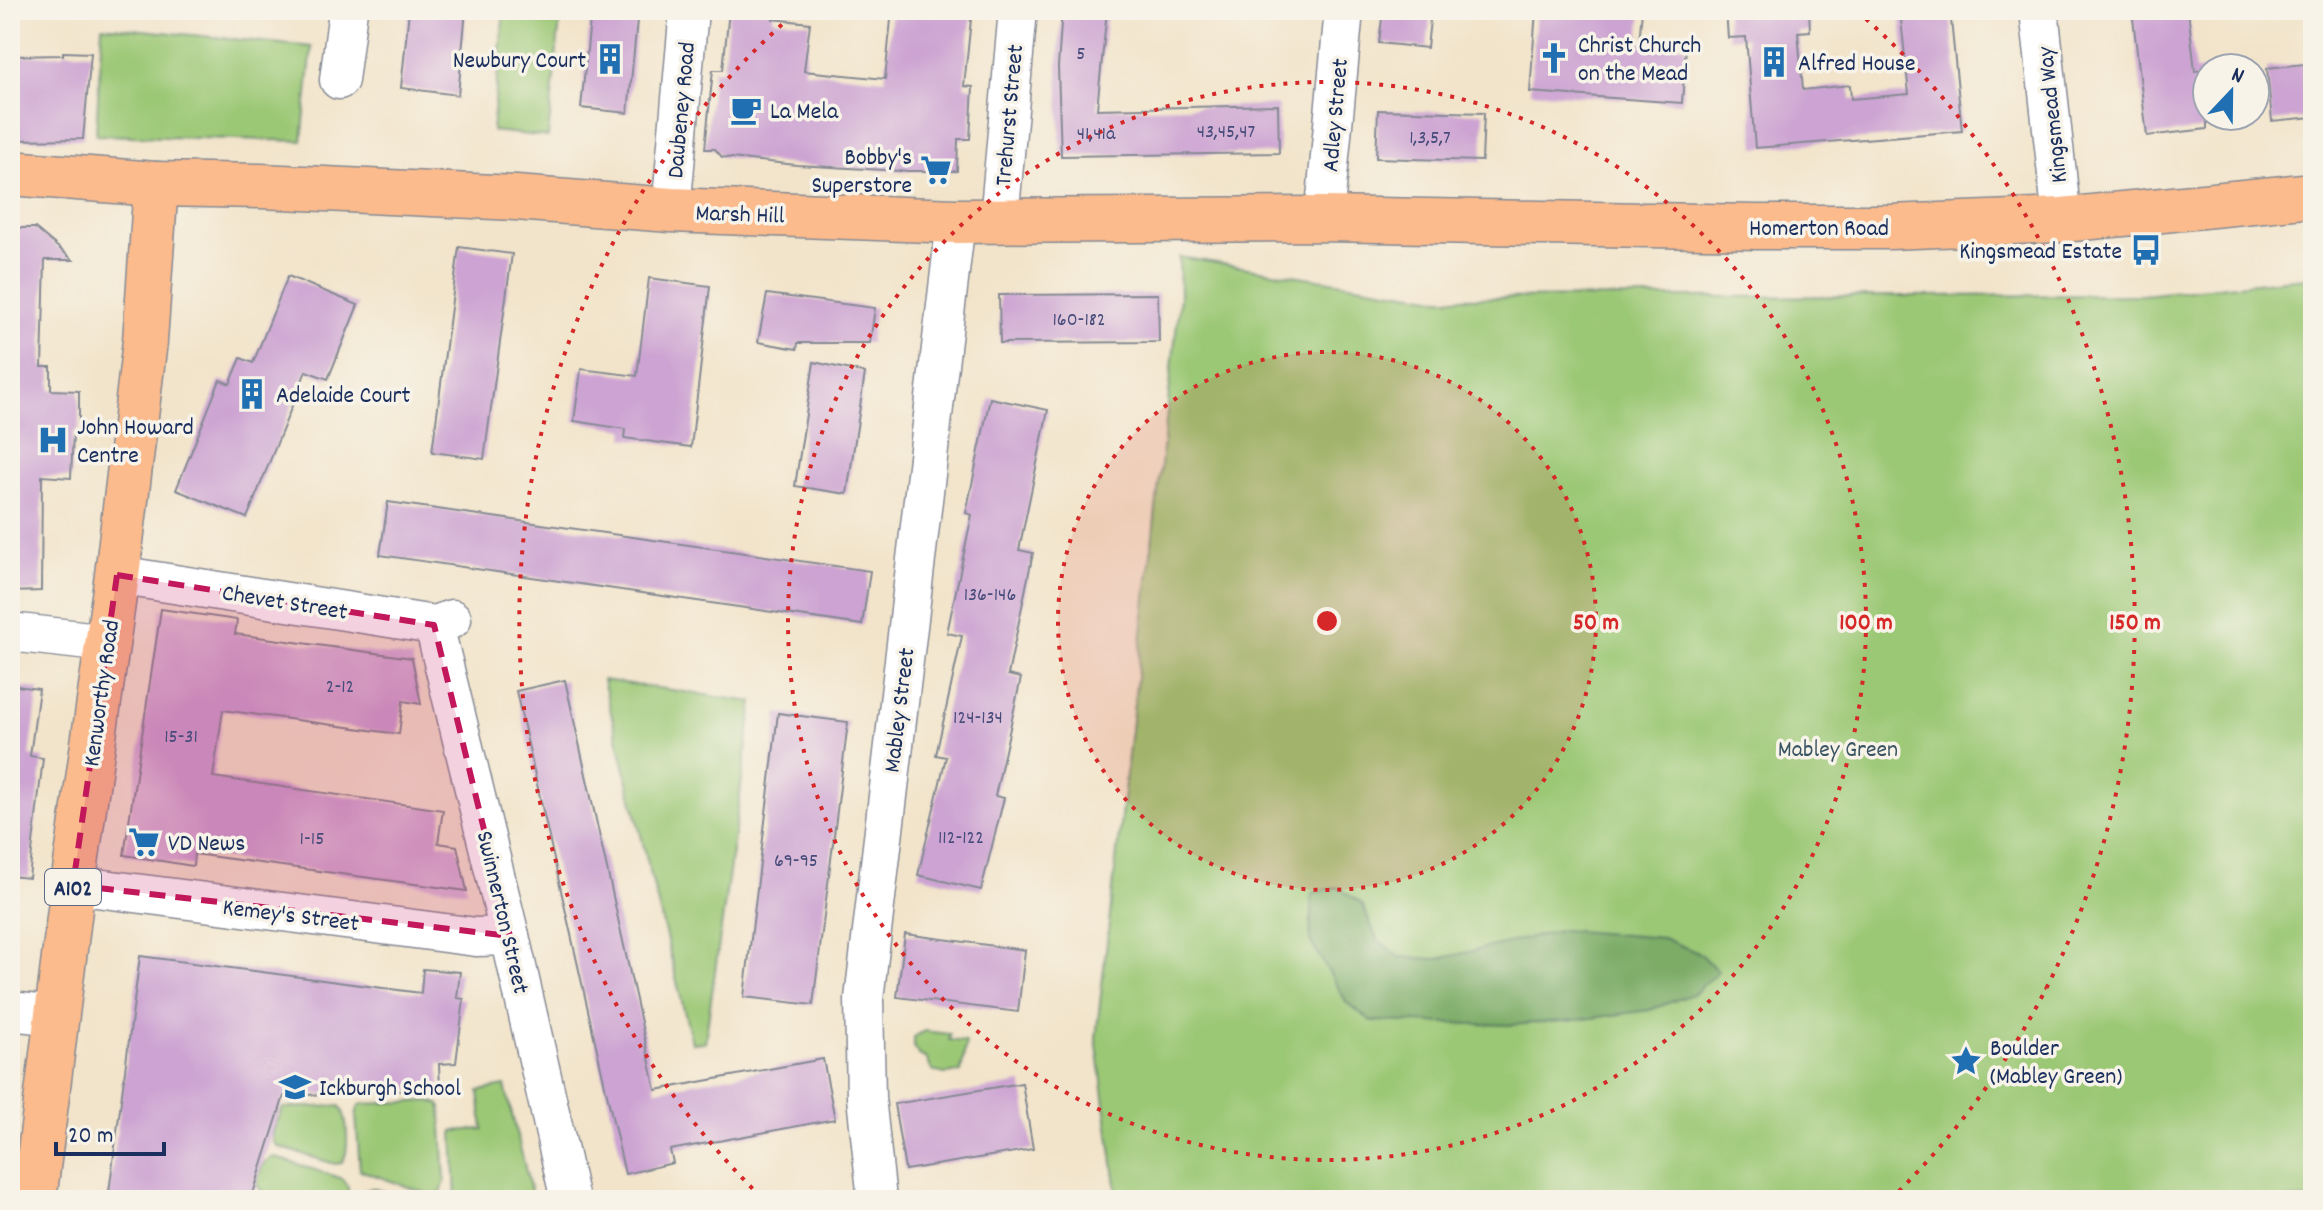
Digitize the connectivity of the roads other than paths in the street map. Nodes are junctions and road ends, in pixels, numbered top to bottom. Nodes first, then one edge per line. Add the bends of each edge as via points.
1 (348, 10) edge
2 (689, 10) edge
3 (1018, 10) edge
4 (1344, 10) edge
5 (2039, 10) edge
6 (339, 80) dead end
7 (10, 173) edge
8 (156, 184) junction
9 (2313, 195) edge
10 (671, 210) junction
11 (1324, 219) junction
12 (999, 220) junction
13 (2062, 220) junction
14 (956, 221) junction
15 (117, 575) junction
16 (443, 622) joint
17 (10, 632) edge
18 (107, 643) junction
19 (73, 885) junction
20 (510, 936) junction
21 (10, 1011) edge
22 (57, 1016) junction
23 (34, 1200) edge
24 (570, 1200) edge
25 (877, 1200) edge

1 - 6 street
2 - 10 street, Daubeney Road
3 - 12 street, Trehurst Street
4 - 11 street, Adley Street
5 - 13 street, Kingsmead Way
7 - 8 main road, Marsh Hill
8 - 10 main road, Marsh Hill via 516,198
8 - 15 main road, Kenworthy Road / A102 via 145,341
9 - 13 main road, Homerton Road
10 - 14 main road, Marsh Hill
11 - 12 main road, Marsh Hill
11 - 13 main road, Homerton Road via 1757,227
12 - 14 main road, Marsh Hill
14 - 25 street, Mabley Street via 864,999 866,1097
15 - 16 street, Chevet Street
15 - 18 main road, Kenworthy Road / A102
16 - 20 street, Swinnerton Street
17 - 18 street
18 - 19 main road, Kenworthy Road / A102
19 - 20 street, Kemey's Street via 476,937
19 - 22 main road, Kenworthy Road / A102
20 - 24 street, Swinnerton Street
21 - 22 street
22 - 23 main road, Kenworthy Road / A102

